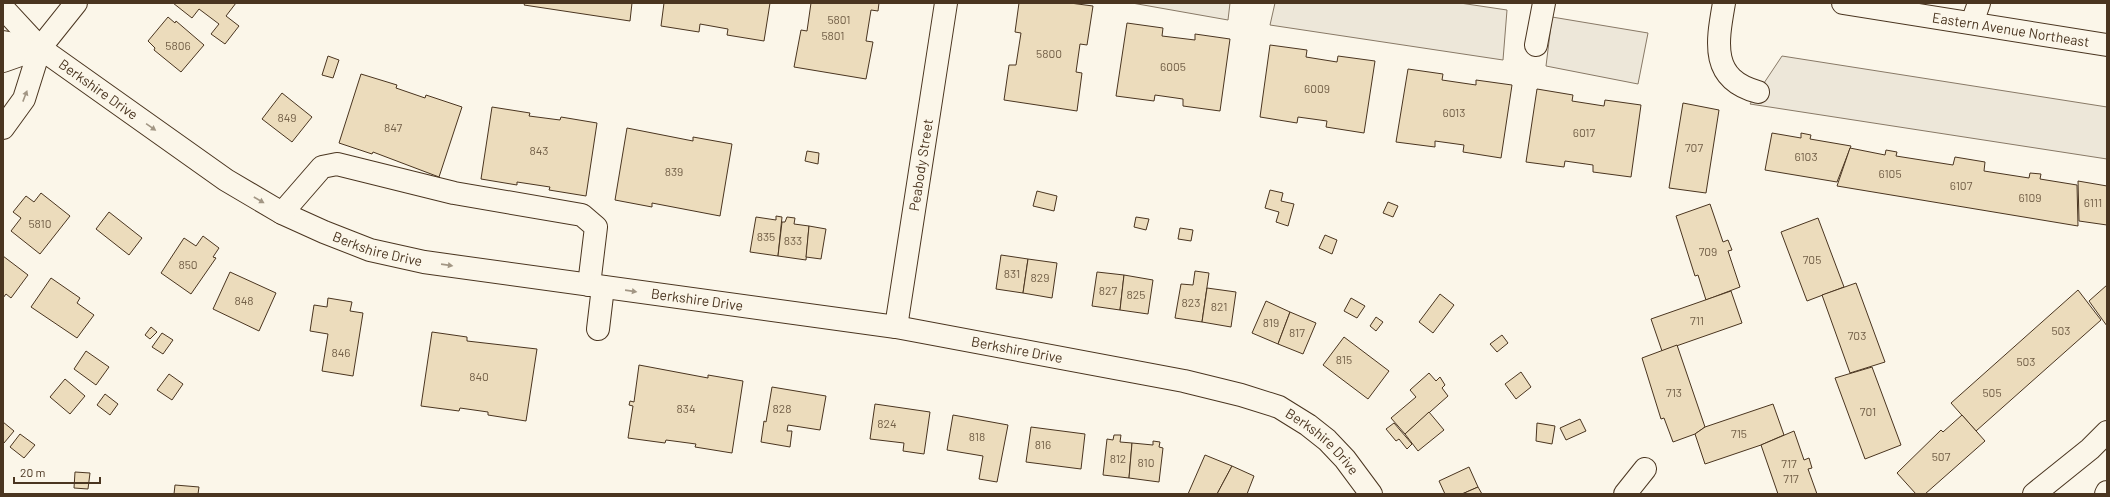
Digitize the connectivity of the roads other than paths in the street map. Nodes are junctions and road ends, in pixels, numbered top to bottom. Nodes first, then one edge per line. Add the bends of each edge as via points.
1 (76, 3) edge
2 (946, 3) edge
3 (1544, 3) edge
4 (1724, 3) edge
5 (1843, 3) edge
6 (1979, 3) edge
7 (3, 8) edge
8 (1972, 23) junction
9 (3, 42) edge
10 (1536, 45) dead end
11 (2107, 45) edge
12 (40, 48) junction
13 (3, 61) edge
14 (1758, 92) dead end
15 (3, 128) edge
16 (282, 213) junction
17 (596, 286) junction
18 (896, 327) junction
19 (598, 329) dead end
20 (2107, 432) edge
21 (1645, 469) dead end
22 (1371, 494) edge
23 (1625, 494) edge
24 (2034, 494) edge

1 - 12 street
2 - 18 street, Peabody Street
3 - 10 street
4 - 14 street via 1718,44 1723,66 1735,83
5 - 8 street, Eastern Avenue Northeast
6 - 8 street
7 - 12 street
8 - 11 street, Eastern Avenue Northeast
9 - 12 street
12 - 13 street
15 -> 12 street via 24,99
12 -> 16 street, Berkshire Drive via 226,180
16 -> 17 street, Berkshire Drive via 324,232 378,251 424,262
16 - 17 street via 322,167 337,164 454,193 582,215 596,227
17 -> 18 street, Berkshire Drive
17 - 19 street
18 - 22 street, Berkshire Drive via 1184,381 1241,394 1279,407 1327,440
20 - 24 street
21 - 23 street

